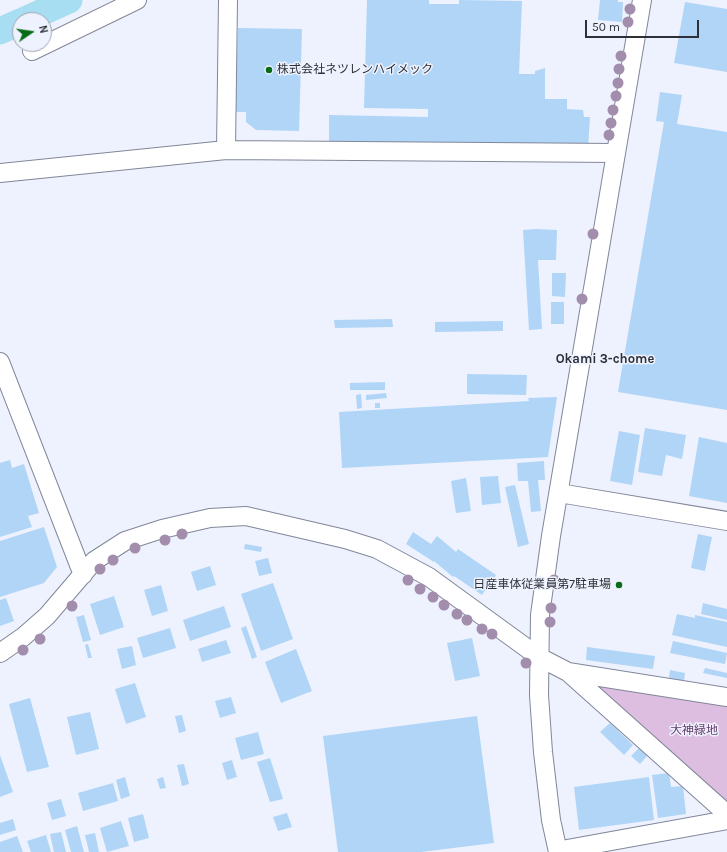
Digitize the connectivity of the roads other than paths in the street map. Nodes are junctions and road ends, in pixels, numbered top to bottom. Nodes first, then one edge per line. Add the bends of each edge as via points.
1 (137, 0) edge
2 (228, 0) edge
3 (642, 0) edge
4 (52, 40) edge
5 (226, 150) junction
6 (616, 153) junction
7 (0, 173) edge
8 (0, 362) edge
9 (559, 493) junction
10 (727, 521) edge
11 (82, 575) junction
12 (0, 653) edge
13 (539, 657) junction
14 (571, 675) junction
15 (727, 697) edge
16 (727, 814) edge
17 (727, 820) edge
18 (562, 850) edge

1 - 4 street
2 - 5 street
3 - 6 street
5 - 6 street
5 - 7 street
6 - 9 street
8 - 11 street
9 - 10 street
9 - 13 street via 540,615
11 - 12 street via 47,616
11 - 13 street via 94,561 126,541 162,529 210,518 246,516 377,549 429,577
13 - 14 street
13 - 18 street via 543,752 551,820
14 - 15 street
14 - 16 street
17 - 18 street

